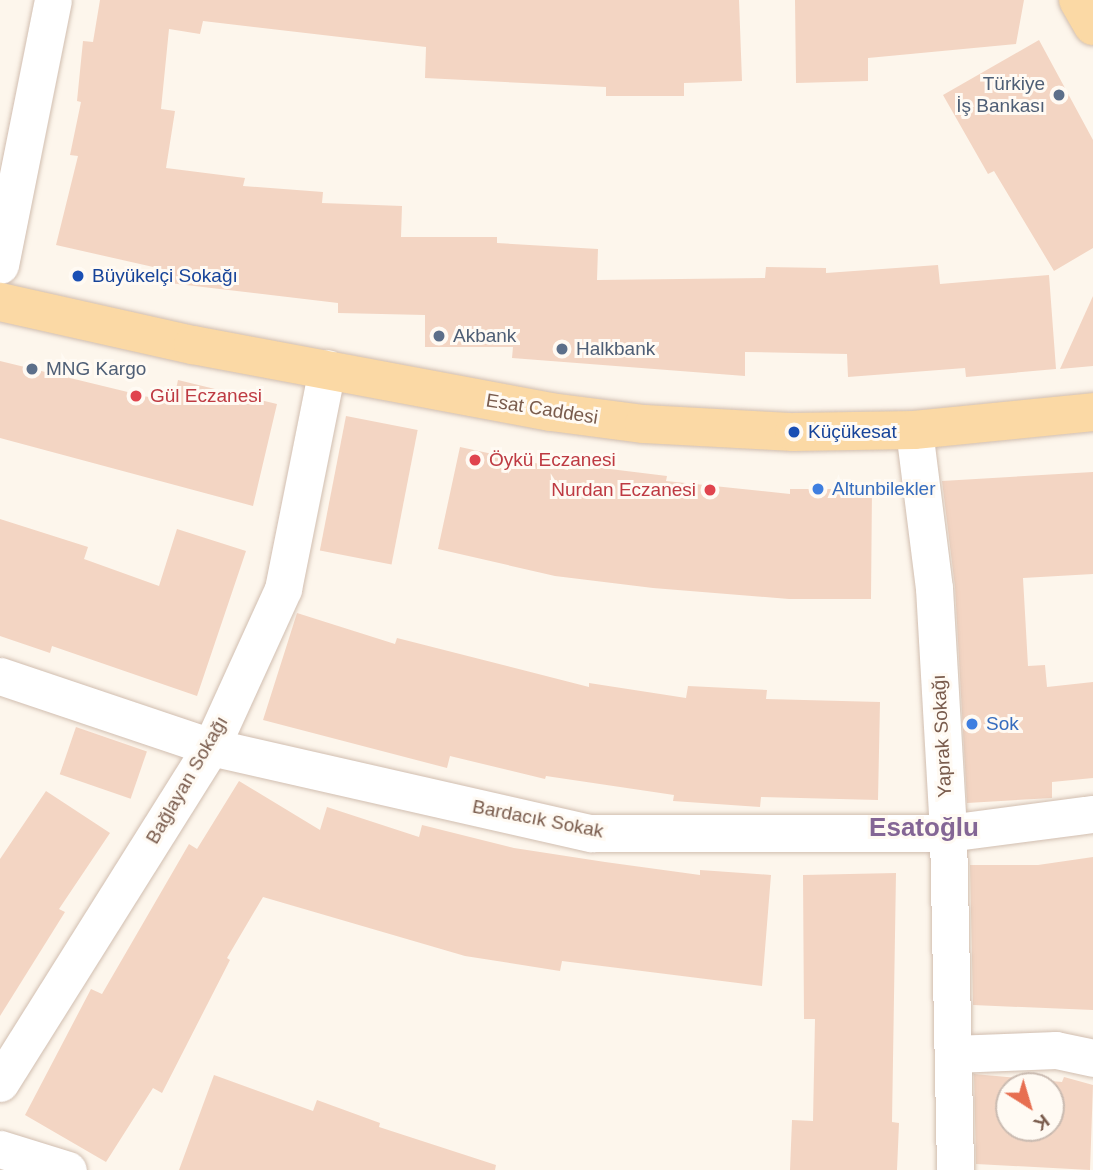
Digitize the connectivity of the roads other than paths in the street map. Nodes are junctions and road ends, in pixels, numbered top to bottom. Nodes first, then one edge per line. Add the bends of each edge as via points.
1 (53, 0) edge
2 (1078, 0) edge
3 (1093, 26) edge
4 (0, 265) edge
5 (0, 302) edge
6 (327, 368) junction
7 (1093, 412) edge
8 (914, 430) junction
9 (0, 676) edge
10 (211, 747) junction
11 (1093, 814) edge
12 (948, 833) junction
13 (953, 1054) junction
14 (1093, 1058) edge
15 (0, 1083) edge
16 (0, 1149) edge
17 (68, 1170) edge
18 (955, 1170) edge

1 - 4 street
2 - 3 main road
5 - 6 main road, Esat Caddesi via 193,345
6 - 8 main road, Esat Caddesi via 551,412 644,424 794,432
6 - 10 street, Bağlayan Sokağı via 283,589
7 - 8 main road, Esat Caddesi
8 - 12 street, Yaprak Sokağı via 934,588
9 - 10 street, Bardacık Sokak
10 - 12 street, Bardacık Sokak via 591,833
10 - 15 street, Bağlayan Sokağı
11 - 12 street, Bardacık Sokak
12 - 13 street, Yaprak Sokağı
13 - 14 street via 1056,1050
13 - 18 street, Yaprak Sokağı
16 - 17 street

